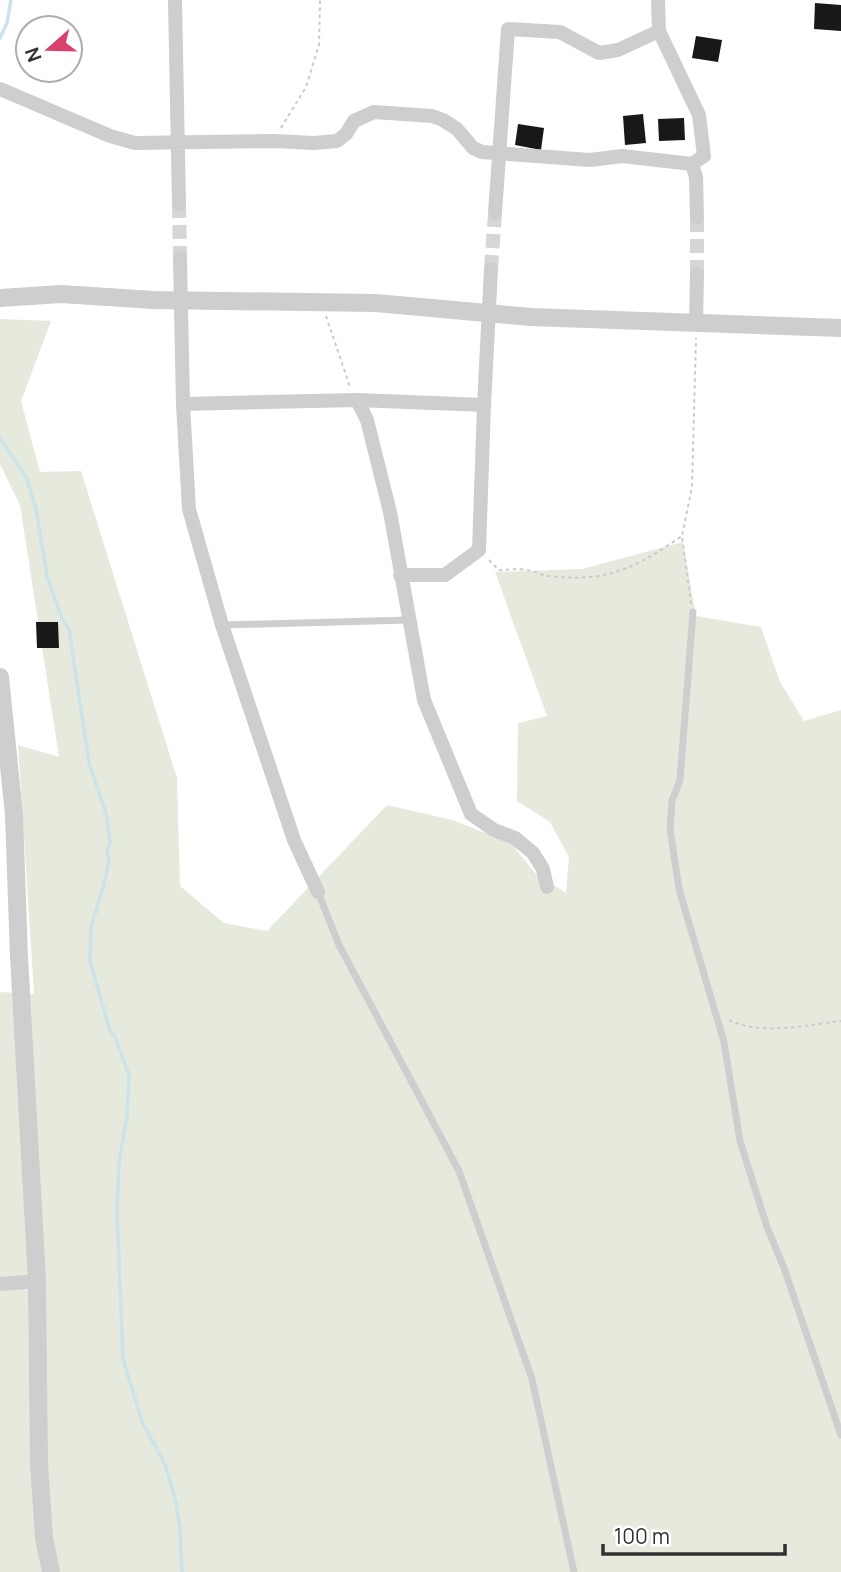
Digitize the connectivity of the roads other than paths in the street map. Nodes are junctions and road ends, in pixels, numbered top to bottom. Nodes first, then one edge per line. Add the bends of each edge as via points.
1 (175, 0) edge
2 (658, 0) edge
3 (659, 31) junction
4 (0, 89) edge
5 (178, 142) junction
6 (498, 154) junction
7 (692, 164) junction
8 (179, 204) tunnel mouth
9 (495, 213) tunnel mouth
10 (697, 218) tunnel mouth
11 (180, 257) tunnel mouth
12 (491, 270) tunnel mouth
13 (697, 274) tunnel mouth
14 (0, 298) edge
15 (181, 301) junction
16 (489, 314) junction
17 (696, 323) junction
18 (841, 328) edge
19 (357, 400) junction
20 (183, 404) junction
21 (484, 405) junction
22 (400, 575) junction
23 (693, 612) road end
24 (409, 620) junction
25 (222, 625) junction
26 (0, 677) edge
27 (547, 887) dead end
28 (318, 892) joint
29 (37, 1281) junction
30 (0, 1284) edge
31 (841, 1435) edge
32 (51, 1572) edge
33 (574, 1572) edge

1 - 5 street
2 - 3 street
3 - 6 street via 618,50 598,53 561,32 508,29
3 - 7 street via 699,115 704,156
4 - 5 street via 123,141
5 - 6 street via 337,141 354,121 374,112 432,116 457,129 474,148
5 - 8 street
6 - 7 street via 590,160 622,156
6 - 9 street
7 - 10 street
11 - 15 street
12 - 16 street
13 - 17 street
14 - 15 street via 61,294
15 - 16 street via 394,304
15 - 20 street
16 - 17 street
16 - 21 street
17 - 18 street
19 - 20 street
19 - 21 street
19 - 22 street via 368,420
20 - 25 street via 189,509
21 - 22 street via 478,550 445,575
22 - 24 street
23 - 31 lane via 680,780 672,801 670,829 678,889 724,1042 740,1141
24 - 25 lane
24 - 27 street via 424,700 471,814 534,853
25 - 28 street via 294,840
26 - 29 street via 14,815
28 - 33 lane via 338,945 459,1171 533,1379
29 - 30 street
29 - 32 street via 39,1464

